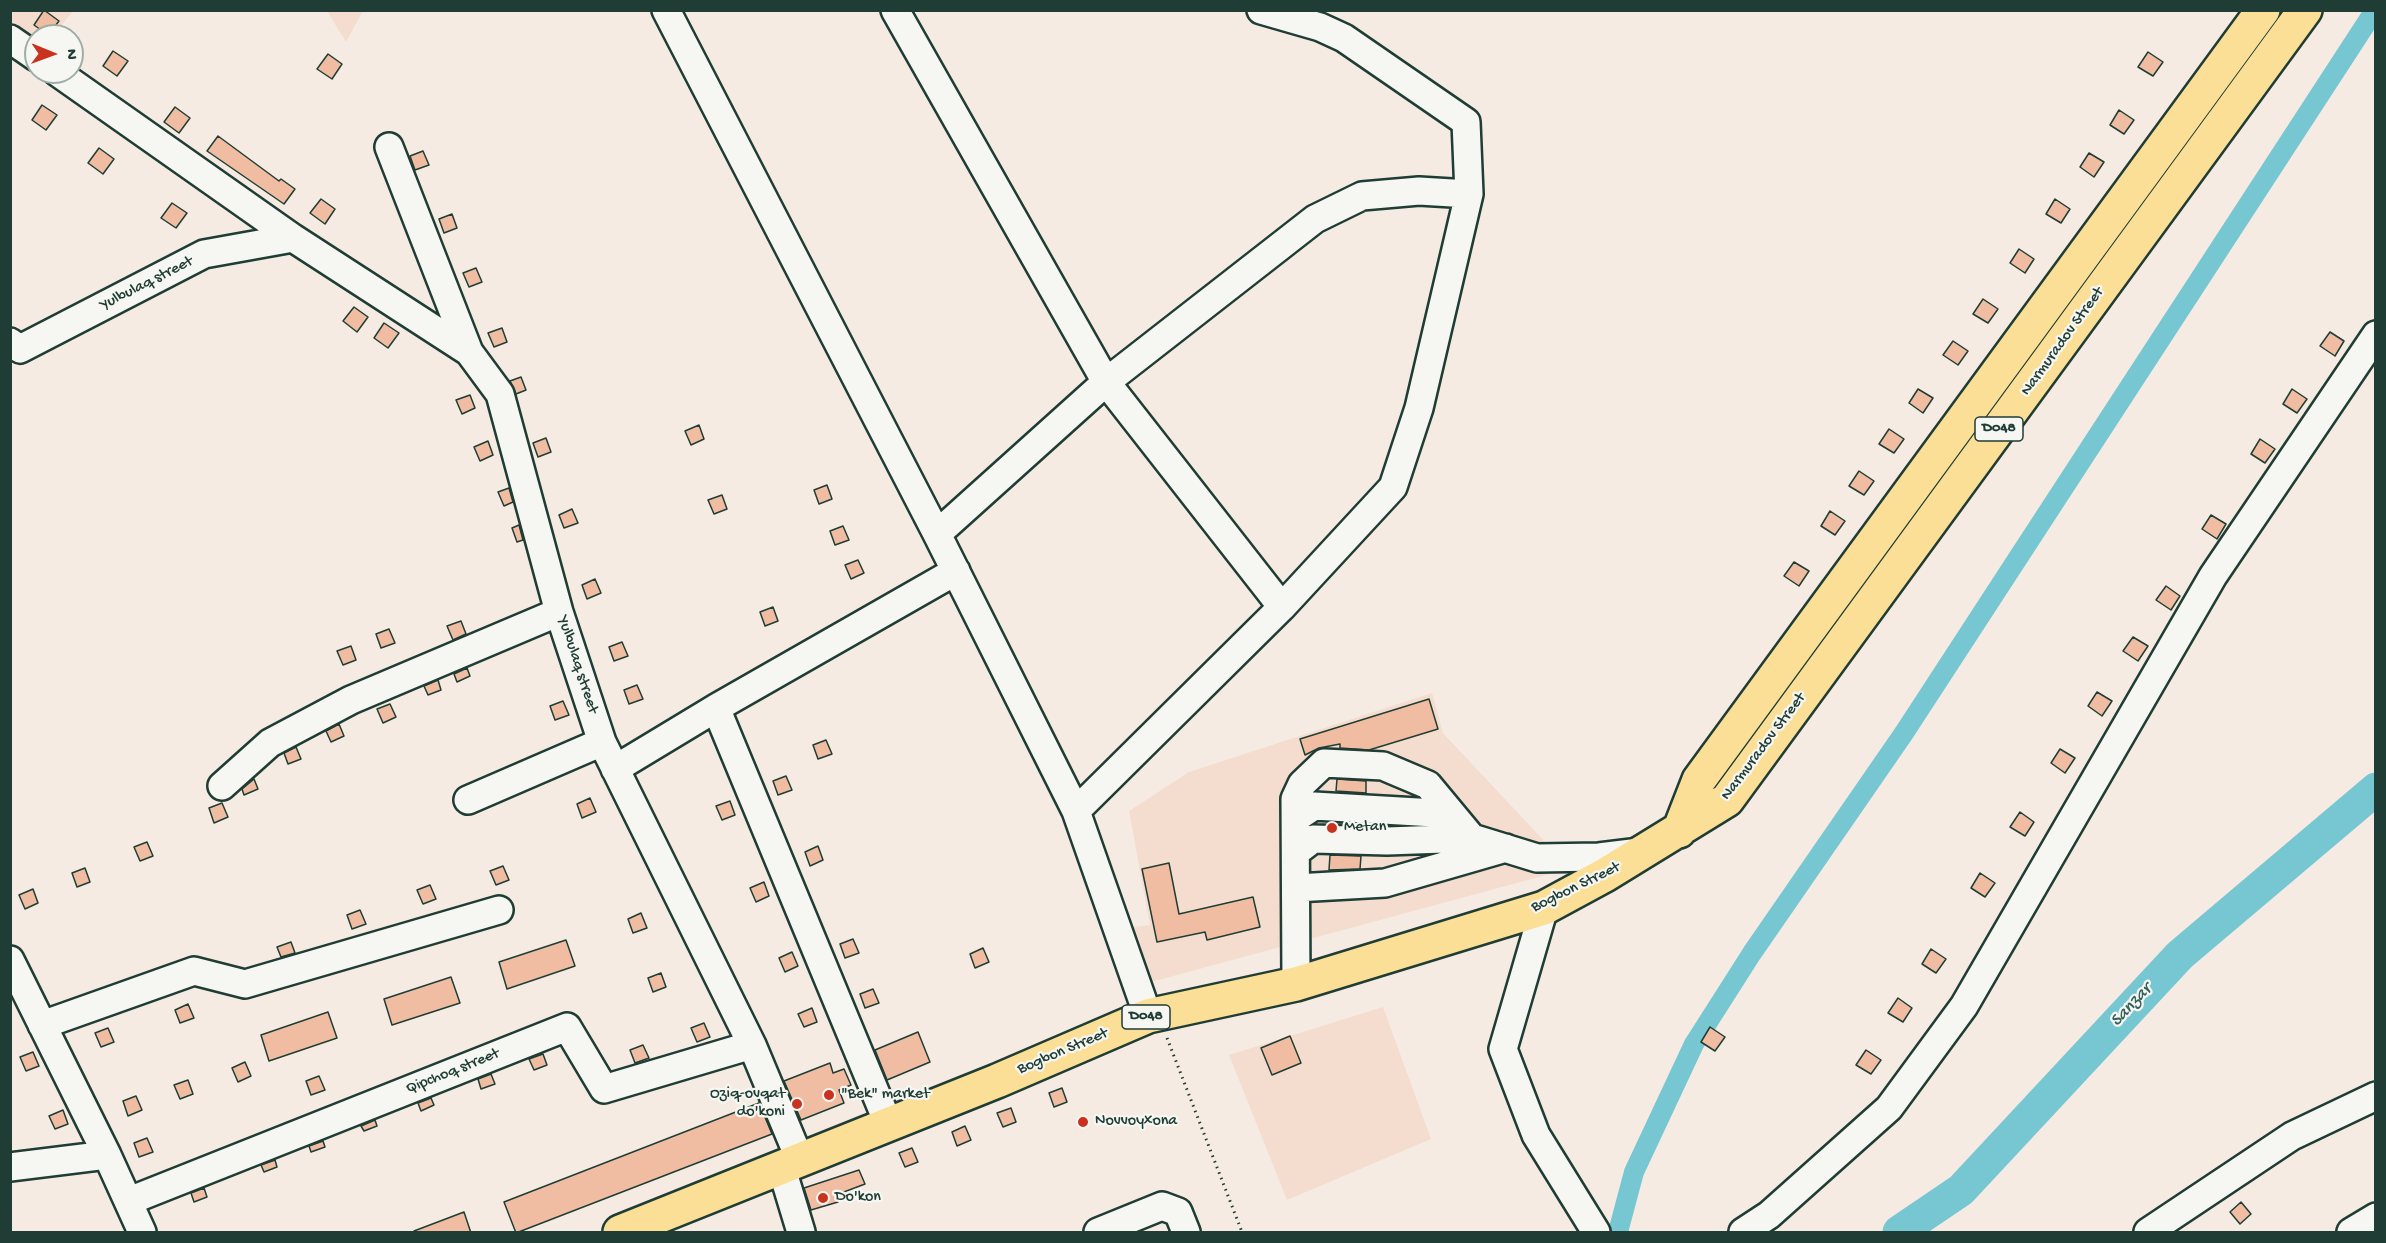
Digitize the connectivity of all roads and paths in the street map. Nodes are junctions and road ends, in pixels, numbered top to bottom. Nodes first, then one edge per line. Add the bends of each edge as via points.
1 (666, 10) edge
2 (895, 10) edge
3 (1261, 10) edge
4 (2263, 10) edge
5 (2305, 10) edge
6 (10, 39) edge
7 (24, 49) edge
8 (74, 84) edge
9 (389, 147) dead end
10 (1469, 194) junction
11 (292, 238) junction
12 (2376, 335) edge
13 (10, 342) edge
14 (469, 352) junction
15 (1106, 382) junction
16 (937, 534) junction
17 (956, 571) junction
18 (1282, 607) junction
19 (559, 612) junction
20 (716, 708) junction
21 (602, 742) junction
22 (615, 770) junction
23 (222, 786) dead end
24 (468, 800) dead end
25 (1076, 812) junction
26 (1450, 813) junction
27 (1679, 831) junction
28 (1298, 833) junction
29 (1506, 848) junction
30 (1647, 851) junction
31 (1544, 908) junction
32 (499, 910) dead end
33 (10, 960) edge
34 (1296, 984) junction
35 (1153, 1015) junction
36 (42, 1025) junction
37 (752, 1045) junction
38 (2376, 1096) edge
39 (888, 1124) junction
40 (107, 1155) junction
41 (790, 1163) junction
42 (10, 1167) edge
43 (129, 1201) junction
44 (2376, 1217) edge
45 (142, 1233) edge
46 (621, 1233) edge
47 (801, 1233) edge
48 (1098, 1233) edge
49 (1186, 1233) edge
50 (1242, 1233) edge
51 (1596, 1233) edge
52 (1743, 1233) edge
53 (2148, 1233) edge
54 (2351, 1233) edge

1 - 16 street
2 - 15 street
3 - 10 street via 1344,38 1466,122
4 - 27 main road, Narmuradov Street / D048 via 1699,780
5 - 27 main road, Narmuradov Street / D048 via 1728,800
6 - 7 street
8 - 11 street, Yulbulaq street
9 - 14 street
10 - 15 street via 1419,191 1362,196 1315,219
10 - 18 street via 1419,408 1393,487
11 - 13 street, Yulbulaq street via 204,254 20,349
11 - 14 street, Yulbulaq street
12 - 52 street via 2213,576 1964,1006 1890,1108 1769,1215
14 - 19 street, Yulbulaq street via 500,394
15 - 16 street
15 - 18 street
16 - 17 street
17 - 20 street
17 - 25 street
18 - 25 street
19 - 21 street, Yulbulaq street
19 - 23 street via 351,700 270,743
20 - 22 street
20 - 39 street
21 - 22 street, Yulbulaq street
21 - 24 street
22 - 37 street, Yulbulaq street
25 - 35 street
26 - 28 street via 1316,821
26 - 28 street via 1384,856 1313,854
26 - 28 street via 1314,791
26 - 29 street
27 - 30 main road, Bogbon Street / D048
28 - 29 street via 1385,883
28 - 34 street
29 - 30 street via 1538,858
30 - 31 main road, Bogbon Street / D048
31 - 34 main road, Bogbon Street / D048
31 - 51 street via 1503,1049 1536,1135
32 - 36 street via 245,984 194,971
33 - 36 street
34 - 35 main road, Bogbon Street / D048
35 - 39 main road, Bogbon Street / D048
35 - 50 path
36 - 40 street
37 - 41 street, Yulbulaq street
37 - 43 street, Qipchoq street via 604,1089 567,1027
38 - 53 street via 2292,1137
39 - 41 main road, Bogbon Street / D048
40 - 42 street
40 - 43 street
41 - 46 main road, Bogbon Street / D048
41 - 47 street, Yulbulaq street
43 - 45 street
44 - 54 street
48 - 49 street via 1162,1206 1178,1212

